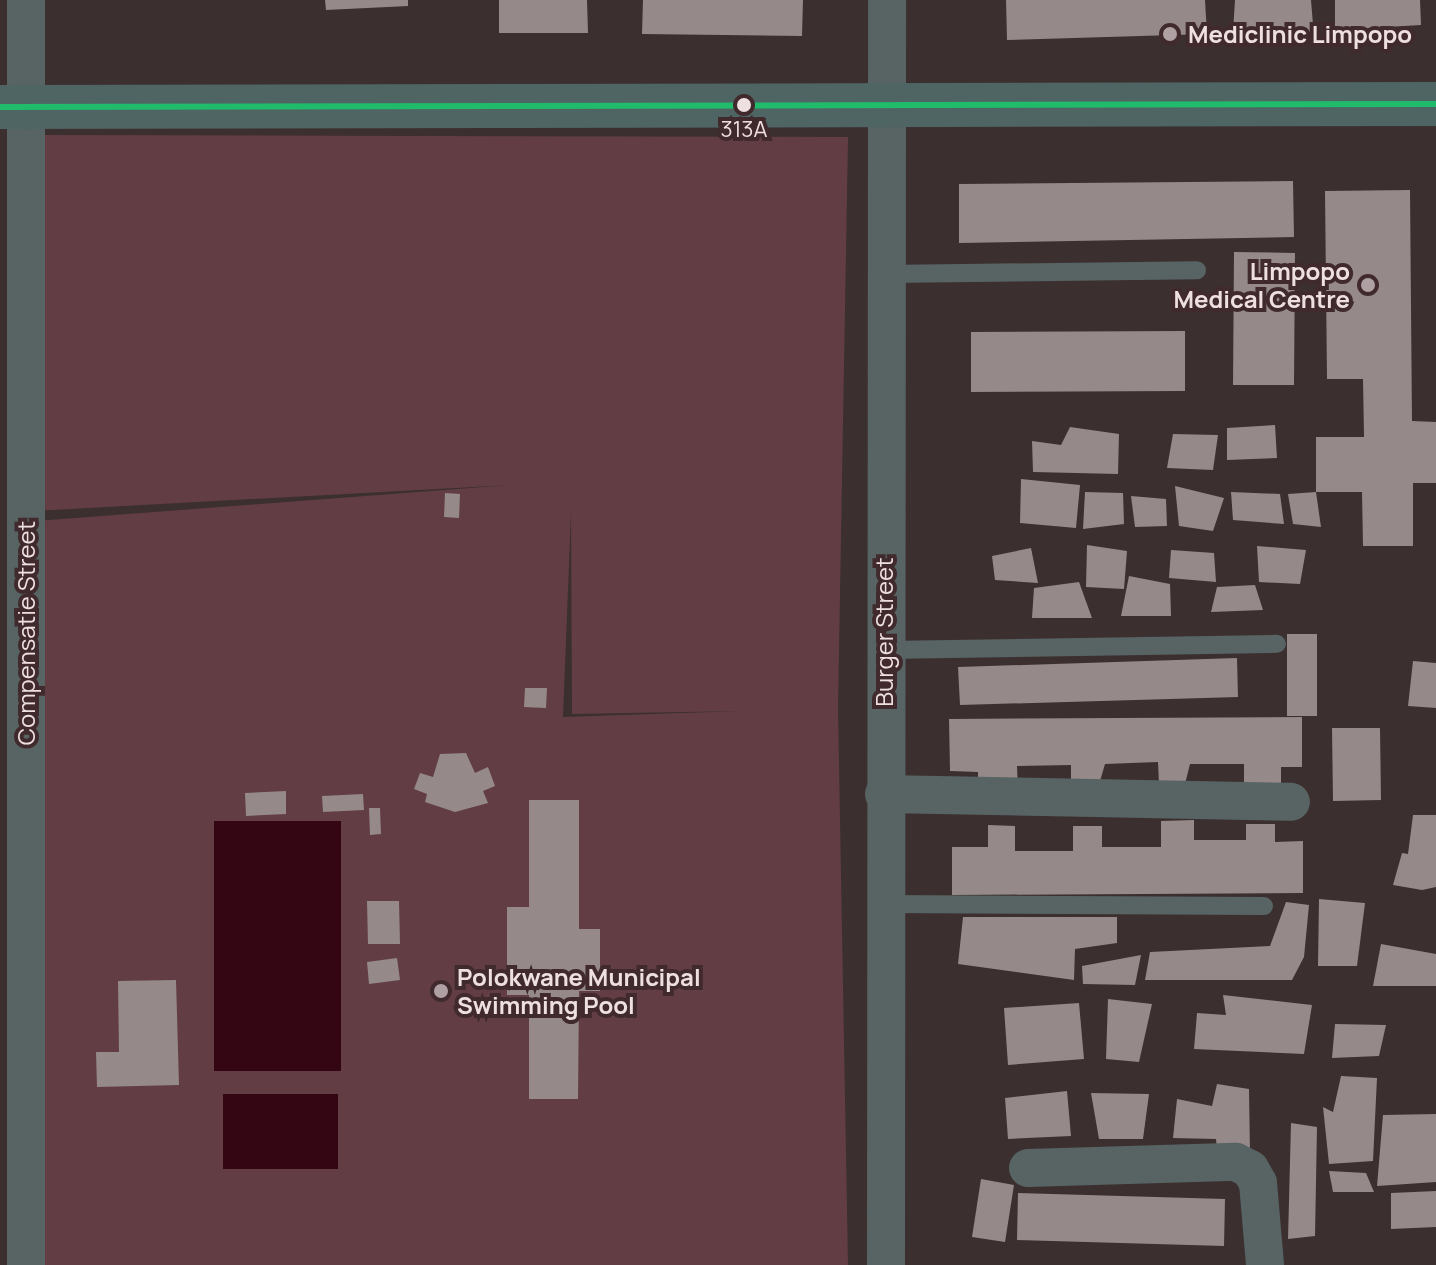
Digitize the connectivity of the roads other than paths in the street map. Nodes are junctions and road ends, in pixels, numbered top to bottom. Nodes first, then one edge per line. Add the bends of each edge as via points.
1 (26, 0) edge
2 (887, 0) edge
3 (1436, 104) edge
4 (886, 106) junction
5 (13, 107) edge
6 (13, 268) edge
7 (1197, 270) dead end
8 (885, 274) junction
9 (1277, 644) dead end
10 (885, 650) junction
11 (12, 664) edge
12 (884, 794) junction
13 (1291, 802) dead end
14 (14, 816) edge
15 (885, 904) junction
16 (1264, 906) dead end
17 (1028, 1168) dead end
18 (26, 1265) edge
19 (886, 1265) edge
20 (1265, 1265) edge

1 - 5 street, Compensatie Street
2 - 4 street, Burger Street
3 - 4 main road
4 - 5 main road
4 - 8 street, Burger Street
5 - 6 street, Compensatie Street
6 - 11 street, Compensatie Street
7 - 8 lane
8 - 10 street, Burger Street
9 - 10 lane
10 - 12 street, Burger Street
11 - 14 street, Compensatie Street
12 - 13 street
12 - 15 street, Burger Street
14 - 18 street, Compensatie Street
15 - 16 lane
15 - 19 street, Burger Street
17 - 20 street via 1236,1162 1250,1169 1258,1183

